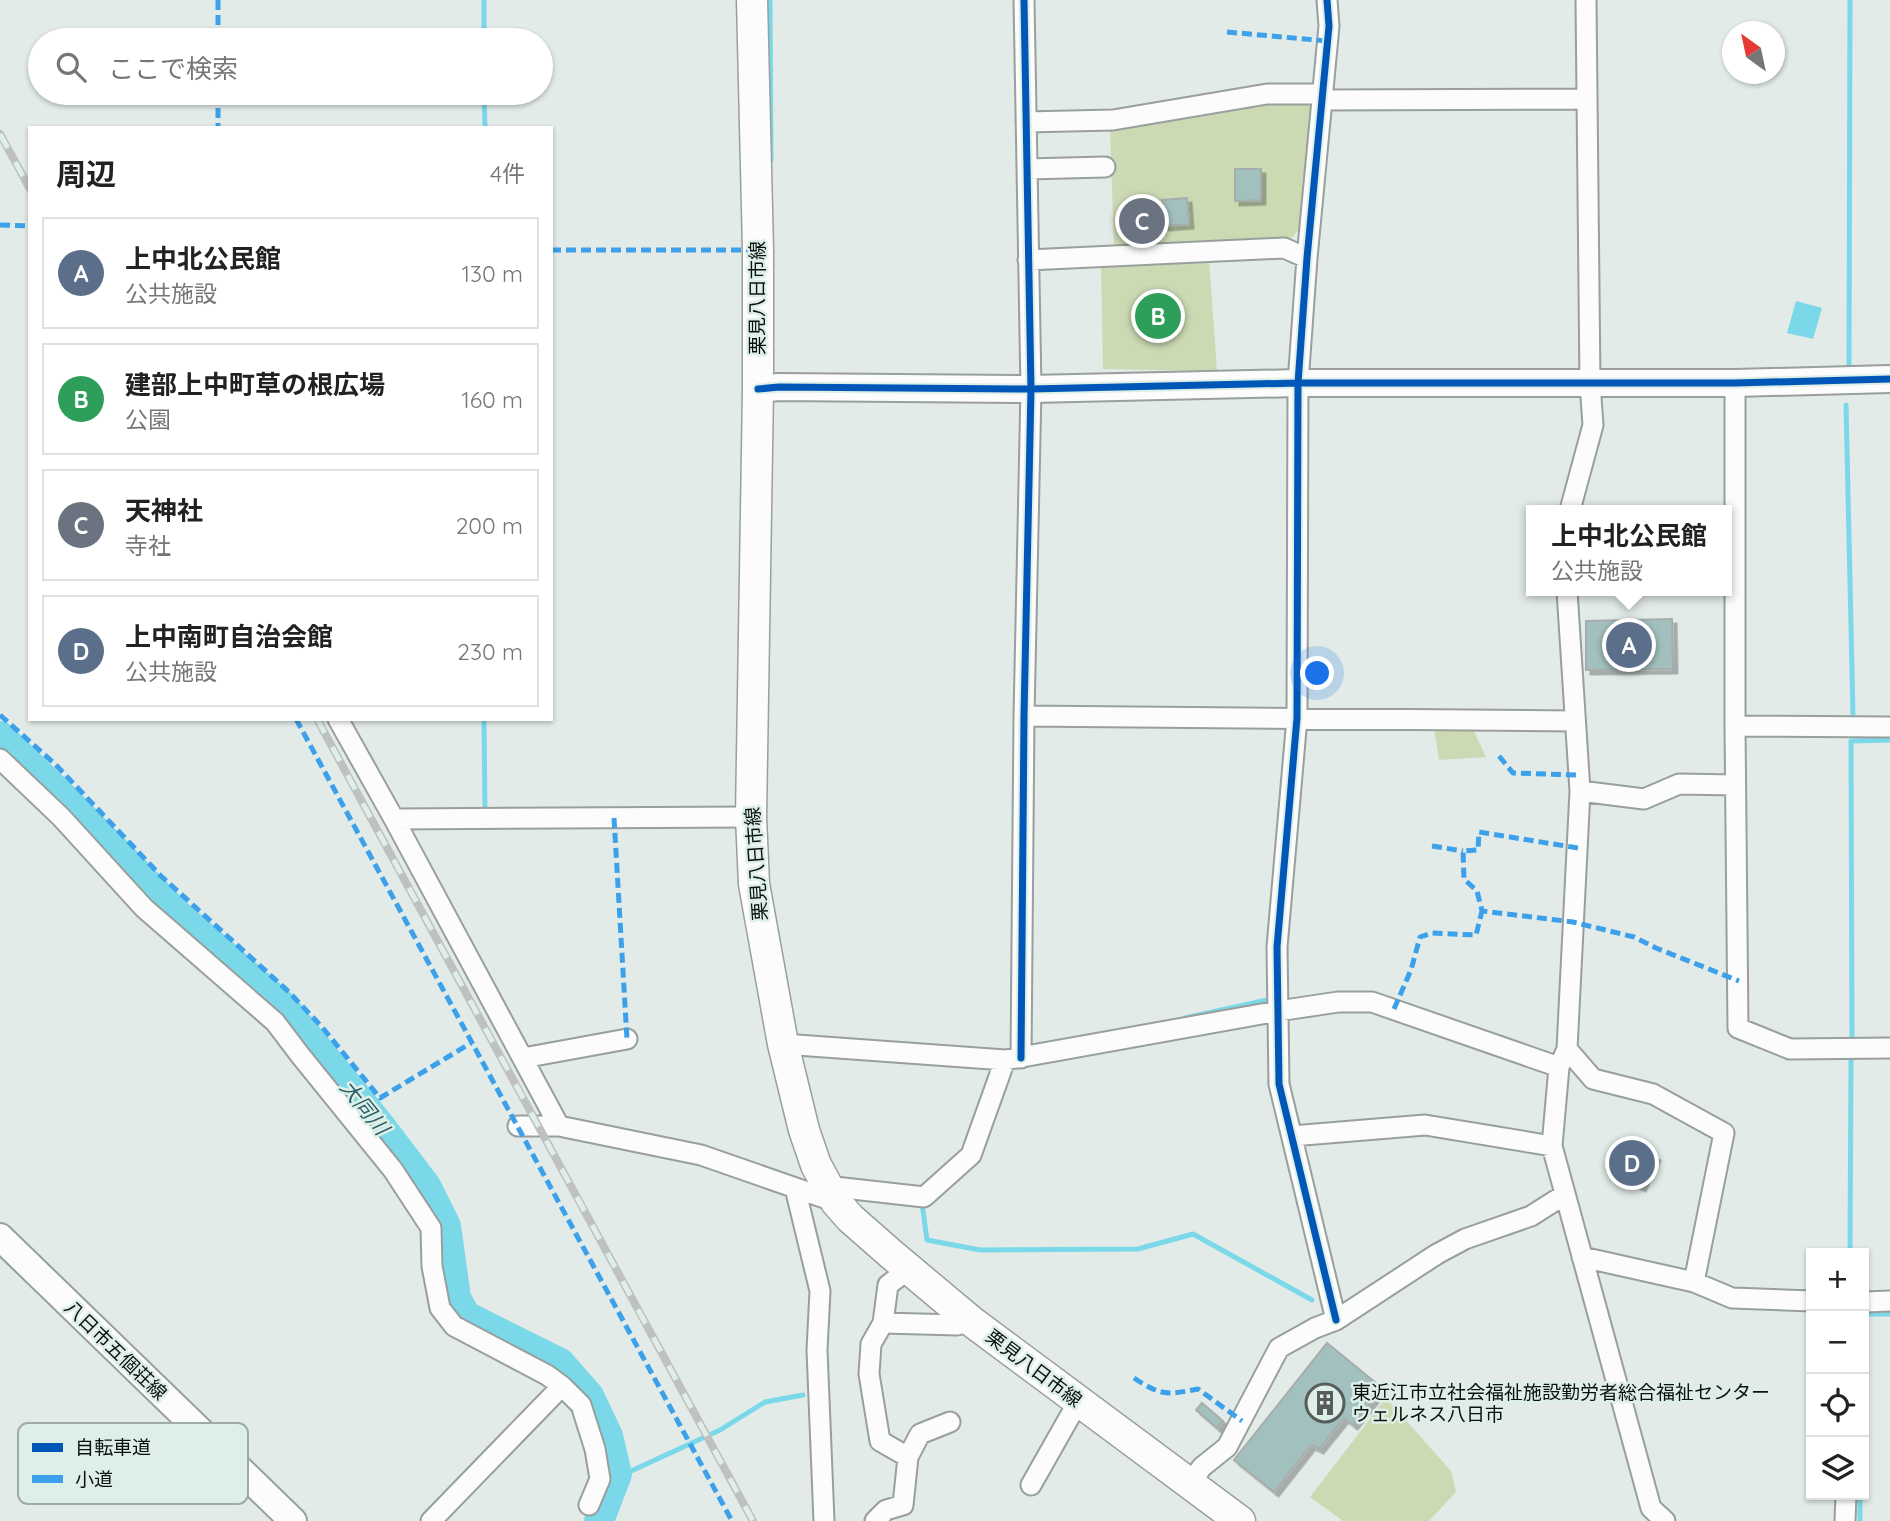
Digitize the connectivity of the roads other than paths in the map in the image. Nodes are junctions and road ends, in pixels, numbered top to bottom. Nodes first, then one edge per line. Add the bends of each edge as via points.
1 (752, 0) edge
2 (1024, 0) edge
3 (1327, 0) edge
4 (1586, 0) edge
5 (1323, 97) junction
6 (1586, 99) junction
7 (1026, 122) junction
8 (1105, 167) dead end
9 (1027, 169) junction
10 (1307, 258) junction
11 (1028, 260) junction
12 (1890, 379) edge
13 (1298, 383) junction
14 (1735, 383) junction
15 (1590, 384) junction
16 (758, 389) junction
17 (1031, 389) junction
18 (1571, 505) edge
19 (1567, 596) edge
20 (1024, 716) junction
21 (1297, 718) junction
22 (339, 721) edge
23 (1575, 721) junction
24 (1735, 726) junction
25 (1890, 727) edge
26 (0, 759) edge
27 (1735, 785) junction
28 (1580, 791) junction
29 (751, 817) junction
30 (394, 818) junction
31 (1278, 1011) junction
32 (627, 1039) dead end
33 (783, 1044) junction
34 (1890, 1048) edge
35 (1567, 1049) junction
36 (523, 1058) junction
37 (1013, 1059) junction
38 (1559, 1067) junction
39 (518, 1126) dead end
40 (559, 1126) junction
41 (1292, 1136) junction
42 (1552, 1146) junction
43 (795, 1188) junction
44 (831, 1194) junction
45 (1564, 1195) junction
46 (0, 1237) edge
47 (1582, 1258) junction
48 (909, 1269) junction
49 (1694, 1282) junction
50 (1806, 1301) edge
51 (1890, 1301) edge
52 (1869, 1302) edge
53 (1336, 1320) junction
54 (971, 1321) junction
55 (883, 1323) junction
56 (562, 1386) junction
57 (1079, 1402) junction
58 (950, 1422) dead end
59 (191, 1423) edge
60 (908, 1457) junction
61 (248, 1478) edge
62 (1190, 1483) junction
63 (1031, 1485) dead end
64 (1846, 1500) edge
65 (589, 1505) dead end
66 (292, 1521) edge
67 (431, 1521) edge
68 (824, 1521) edge
69 (875, 1521) edge
70 (1240, 1521) edge
71 (1665, 1521) edge
72 (1845, 1521) edge

1 - 16 main road, 栗見八日市線
2 - 7 street
3 - 5 street
4 - 6 street
5 - 6 street
5 - 7 street via 1266,94 1112,120
5 - 10 street
6 - 15 street
7 - 9 street
8 - 9 street
9 - 11 street
10 - 11 street via 1284,248
10 - 13 street
11 - 17 street
12 - 14 street
13 - 15 street
13 - 17 street
13 - 21 street
14 - 15 street
14 - 24 street
15 - 18 street via 1593,425
16 - 17 street
16 - 29 main road, 栗見八日市線
17 - 20 street
19 - 23 street
20 - 21 street
20 - 37 street
21 - 23 street
21 - 31 street via 1277,947
22 - 30 street
23 - 28 street
24 - 25 street
24 - 27 street
26 - 56 street via 61,817 144,908 275,1022 393,1170 431,1228 440,1308 454,1326
27 - 28 street via 1679,784 1644,799
27 - 34 street via 1738,1028 1790,1049
28 - 35 street
29 - 30 street
29 - 33 main road, 栗見八日市線 via 754,884
30 - 36 street
31 - 37 street
31 - 38 street via 1372,1002
31 - 41 street via 1279,1084
32 - 36 street
33 - 37 street
33 - 44 main road, 栗見八日市線 via 804,1130
35 - 38 street
35 - 49 street via 1593,1079 1653,1094 1724,1133
36 - 40 street
37 - 44 street via 971,1154 924,1197
38 - 42 street
39 - 40 street
40 - 43 street via 701,1155
41 - 42 street via 1425,1125
41 - 53 street
42 - 45 street
43 - 44 street
43 - 68 street via 820,1291 817,1350
44 - 48 main road, 栗見八日市線 via 850,1218
45 - 47 street
45 - 53 street via 1531,1216 1456,1244
46 - 59 street, 八日市五個荘線
47 - 49 street
47 - 71 street via 1651,1508
48 - 54 main road, 栗見八日市線
48 - 55 street via 888,1285
49 - 50 street via 1732,1298
51 - 52 street
53 - 62 street via 1279,1349 1227,1447 1202,1466
54 - 55 street via 957,1325
54 - 57 main road, 栗見八日市線
55 - 60 street via 872,1344 869,1374 880,1441
56 - 65 street via 581,1405 595,1449 600,1479
56 - 67 street
57 - 62 main road, 栗見八日市線
57 - 63 street
58 - 60 street via 920,1434
60 - 69 street via 903,1505 886,1510
61 - 66 street, 八日市五個荘線
62 - 70 main road, 栗見八日市線
64 - 72 street

